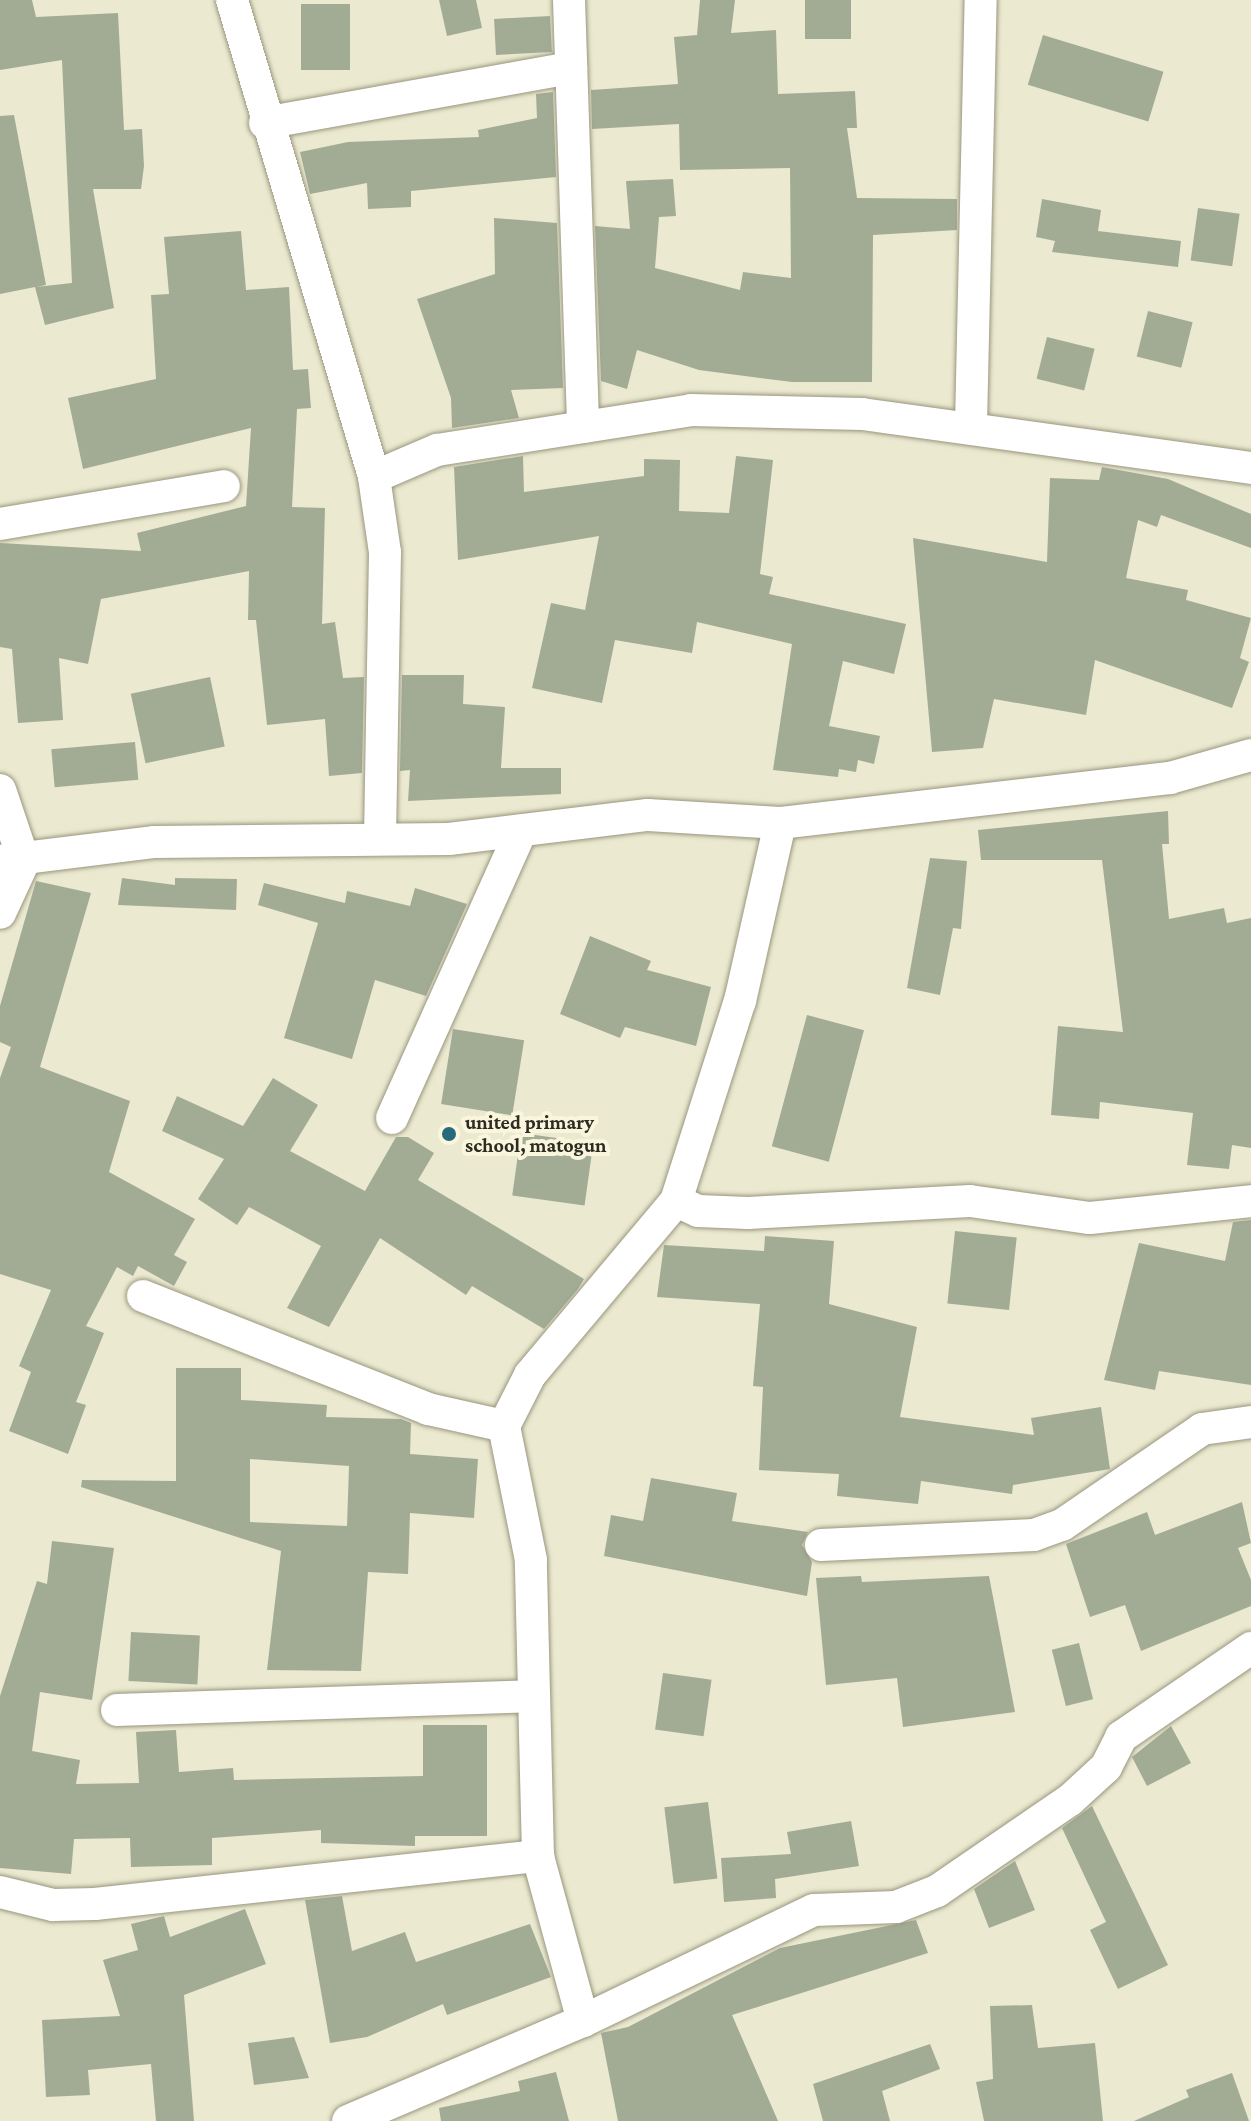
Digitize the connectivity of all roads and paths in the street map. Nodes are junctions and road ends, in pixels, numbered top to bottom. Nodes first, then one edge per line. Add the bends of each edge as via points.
1 (232, 0) edge
2 (569, 0) edge
3 (981, 0) edge
4 (571, 68) junction
5 (265, 123) junction
6 (971, 425) junction
7 (583, 427) junction
8 (1251, 468) edge
9 (374, 477) junction
10 (224, 486) dead end
11 (0, 524) edge
12 (1251, 755) edge
13 (0, 790) edge
14 (780, 823) junction
15 (521, 831) junction
16 (380, 836) junction
17 (12, 861) edge
18 (0, 913) edge
19 (392, 1118) dead end
20 (676, 1201) junction
21 (1251, 1201) edge
22 (143, 1296) dead end
23 (1251, 1422) edge
24 (504, 1426) junction
25 (821, 1545) dead end
26 (1251, 1648) edge
27 (529, 1696) junction
28 (117, 1710) dead end
29 (538, 1856) junction
30 (0, 1892) edge
31 (583, 2021) junction
32 (348, 2121) edge

1 - 5 street
2 - 4 street
3 - 6 street
4 - 5 street
4 - 7 street
5 - 9 street
6 - 7 street via 691,410
6 - 8 street
7 - 9 street via 437,450
9 - 16 street via 385,552
10 - 11 street
12 - 14 street via 1170,778
13 - 17 street
14 - 15 street via 648,815
14 - 20 street via 740,1001
15 - 16 street
15 - 19 street
16 - 17 street via 155,842
17 - 18 street
20 - 21 street via 698,1211 748,1213 970,1201 1090,1218
20 - 24 street via 530,1375
22 - 24 street via 428,1409
23 - 25 street via 1202,1429 1062,1525 1034,1535
24 - 27 street via 531,1560
26 - 31 street via 1121,1737 1106,1767 1070,1800 937,1891 896,1907 814,1910
27 - 28 street
27 - 29 street
29 - 30 street via 95,1904 53,1905
29 - 31 street
31 - 32 street

